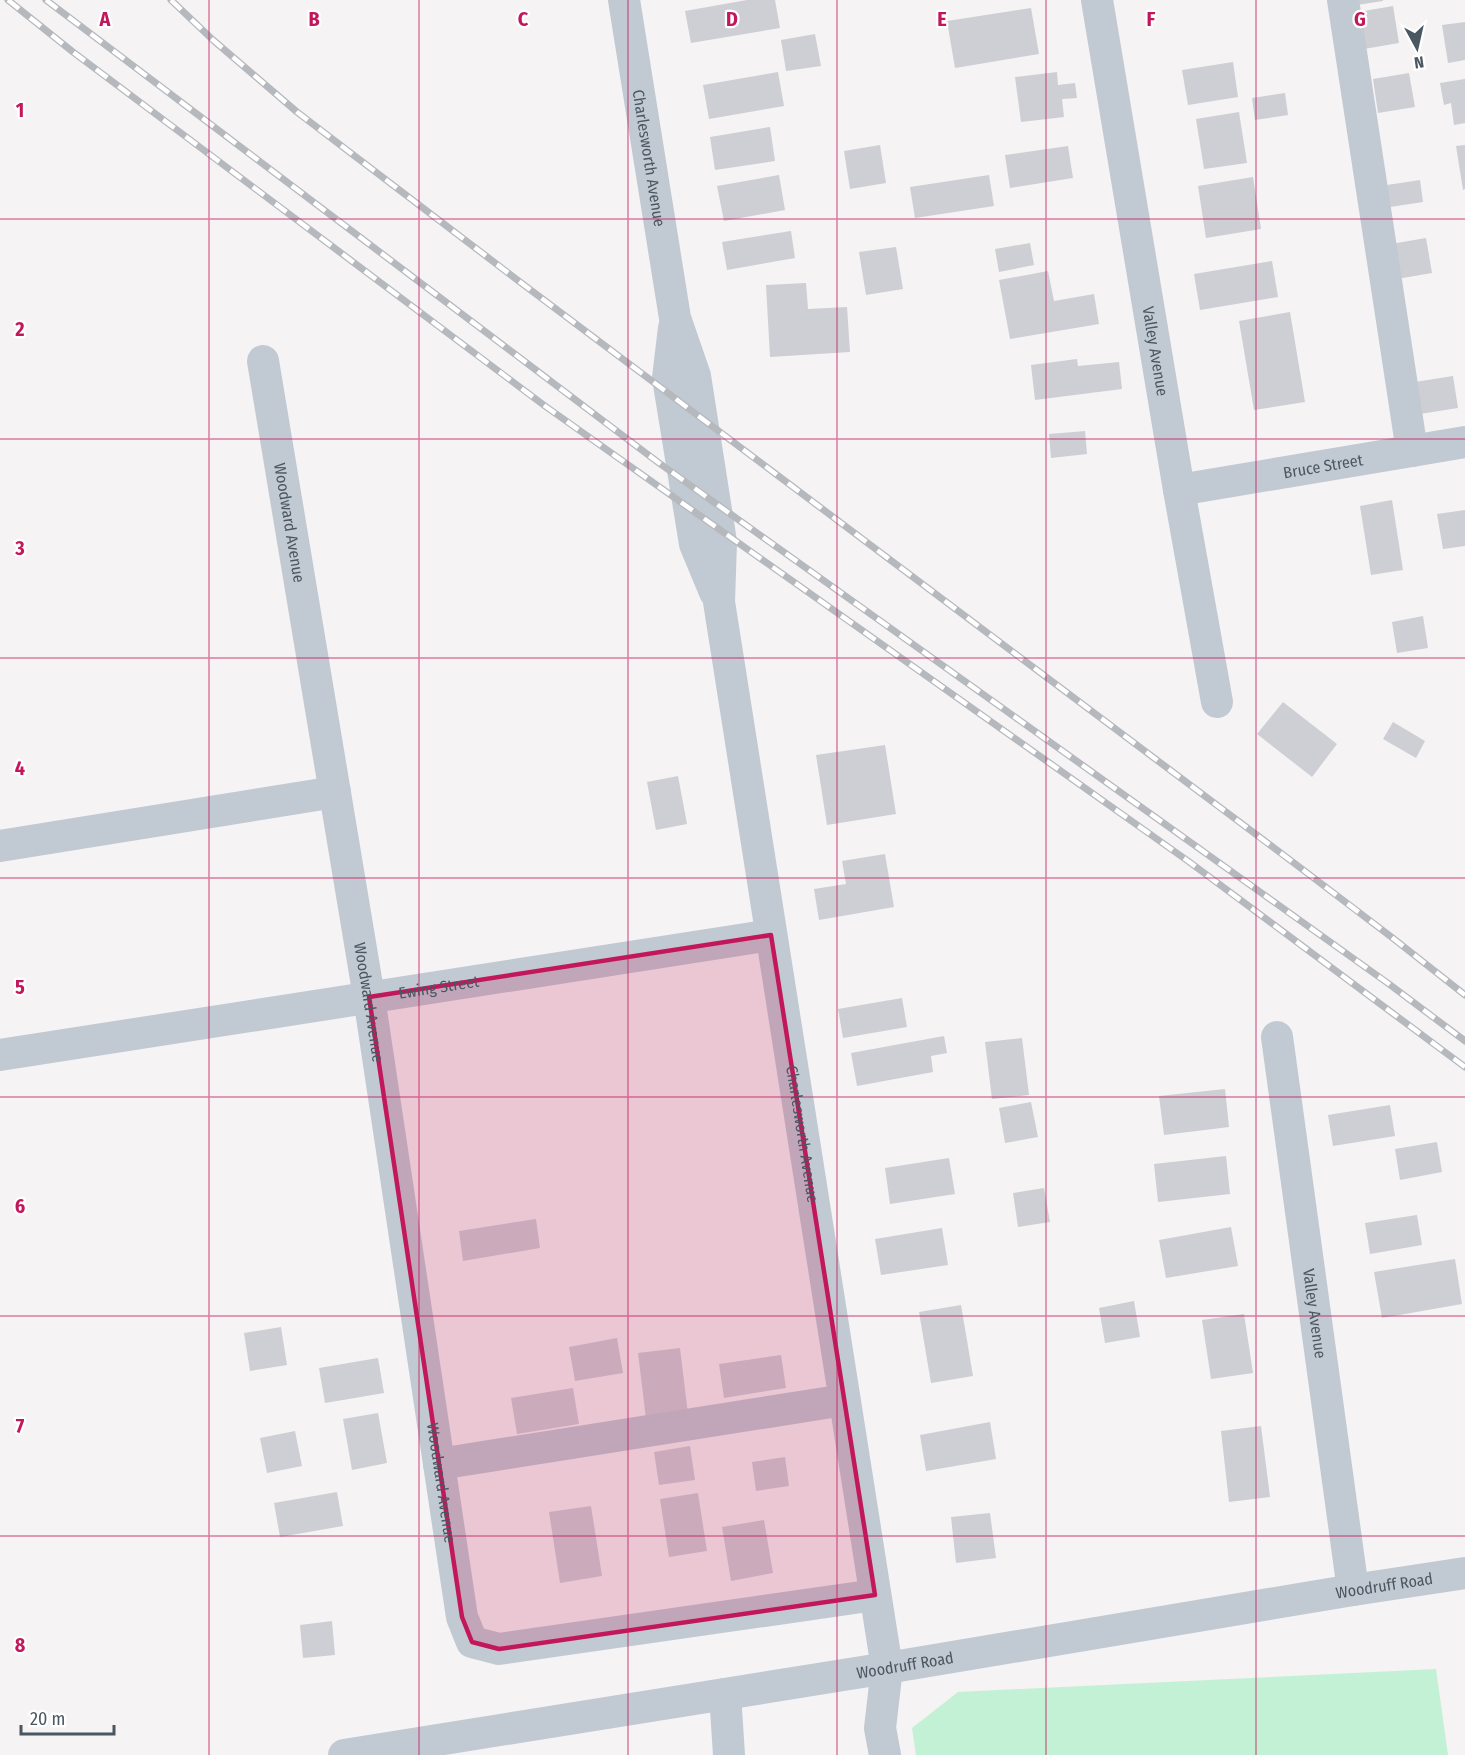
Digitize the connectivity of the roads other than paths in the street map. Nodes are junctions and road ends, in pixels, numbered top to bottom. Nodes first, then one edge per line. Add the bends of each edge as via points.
1 (624, 0) edge
2 (1097, 0) edge
3 (1343, 0) edge
4 (263, 361) dead end
5 (1465, 442) edge
6 (1412, 451) junction
7 (1179, 490) junction
8 (1217, 702) dead end
9 (335, 792) junction
10 (0, 846) edge
11 (771, 935) junction
12 (369, 997) junction
13 (1277, 1037) dead end
14 (0, 1055) edge
15 (844, 1400) junction
16 (439, 1464) junction
17 (1465, 1573) edge
18 (1353, 1590) junction
19 (875, 1595) junction
20 (887, 1668) junction
21 (725, 1694) junction
22 (344, 1755) edge
23 (729, 1755) edge
24 (885, 1755) edge

1 - 11 street, Charlesworth Avenue via 675,318 668,378 694,544 719,602
2 - 7 street, Valley Avenue
3 - 6 street
4 - 9 street, Woodward Avenue
5 - 6 street, Bruce Street
6 - 7 street, Bruce Street
7 - 8 street, Valley Avenue
9 - 10 street
9 - 12 street, Woodward Avenue
11 - 12 street, Ewing Street
11 - 15 street, Charlesworth Avenue
12 - 14 street, Ewing Street
12 - 16 street, Woodward Avenue
13 - 18 street, Valley Avenue
15 - 16 street
15 - 19 street, Charlesworth Avenue
16 - 19 street, Woodward Avenue via 462,1617 472,1642 499,1649
17 - 18 street, Woodruff Road
18 - 20 street, Woodruff Road
19 - 20 street, Charlesworth Avenue
20 - 21 street, Woodruff Road
20 - 24 street, Charlesworth Avenue via 880,1728
21 - 22 street, Woodruff Road
21 - 23 street

